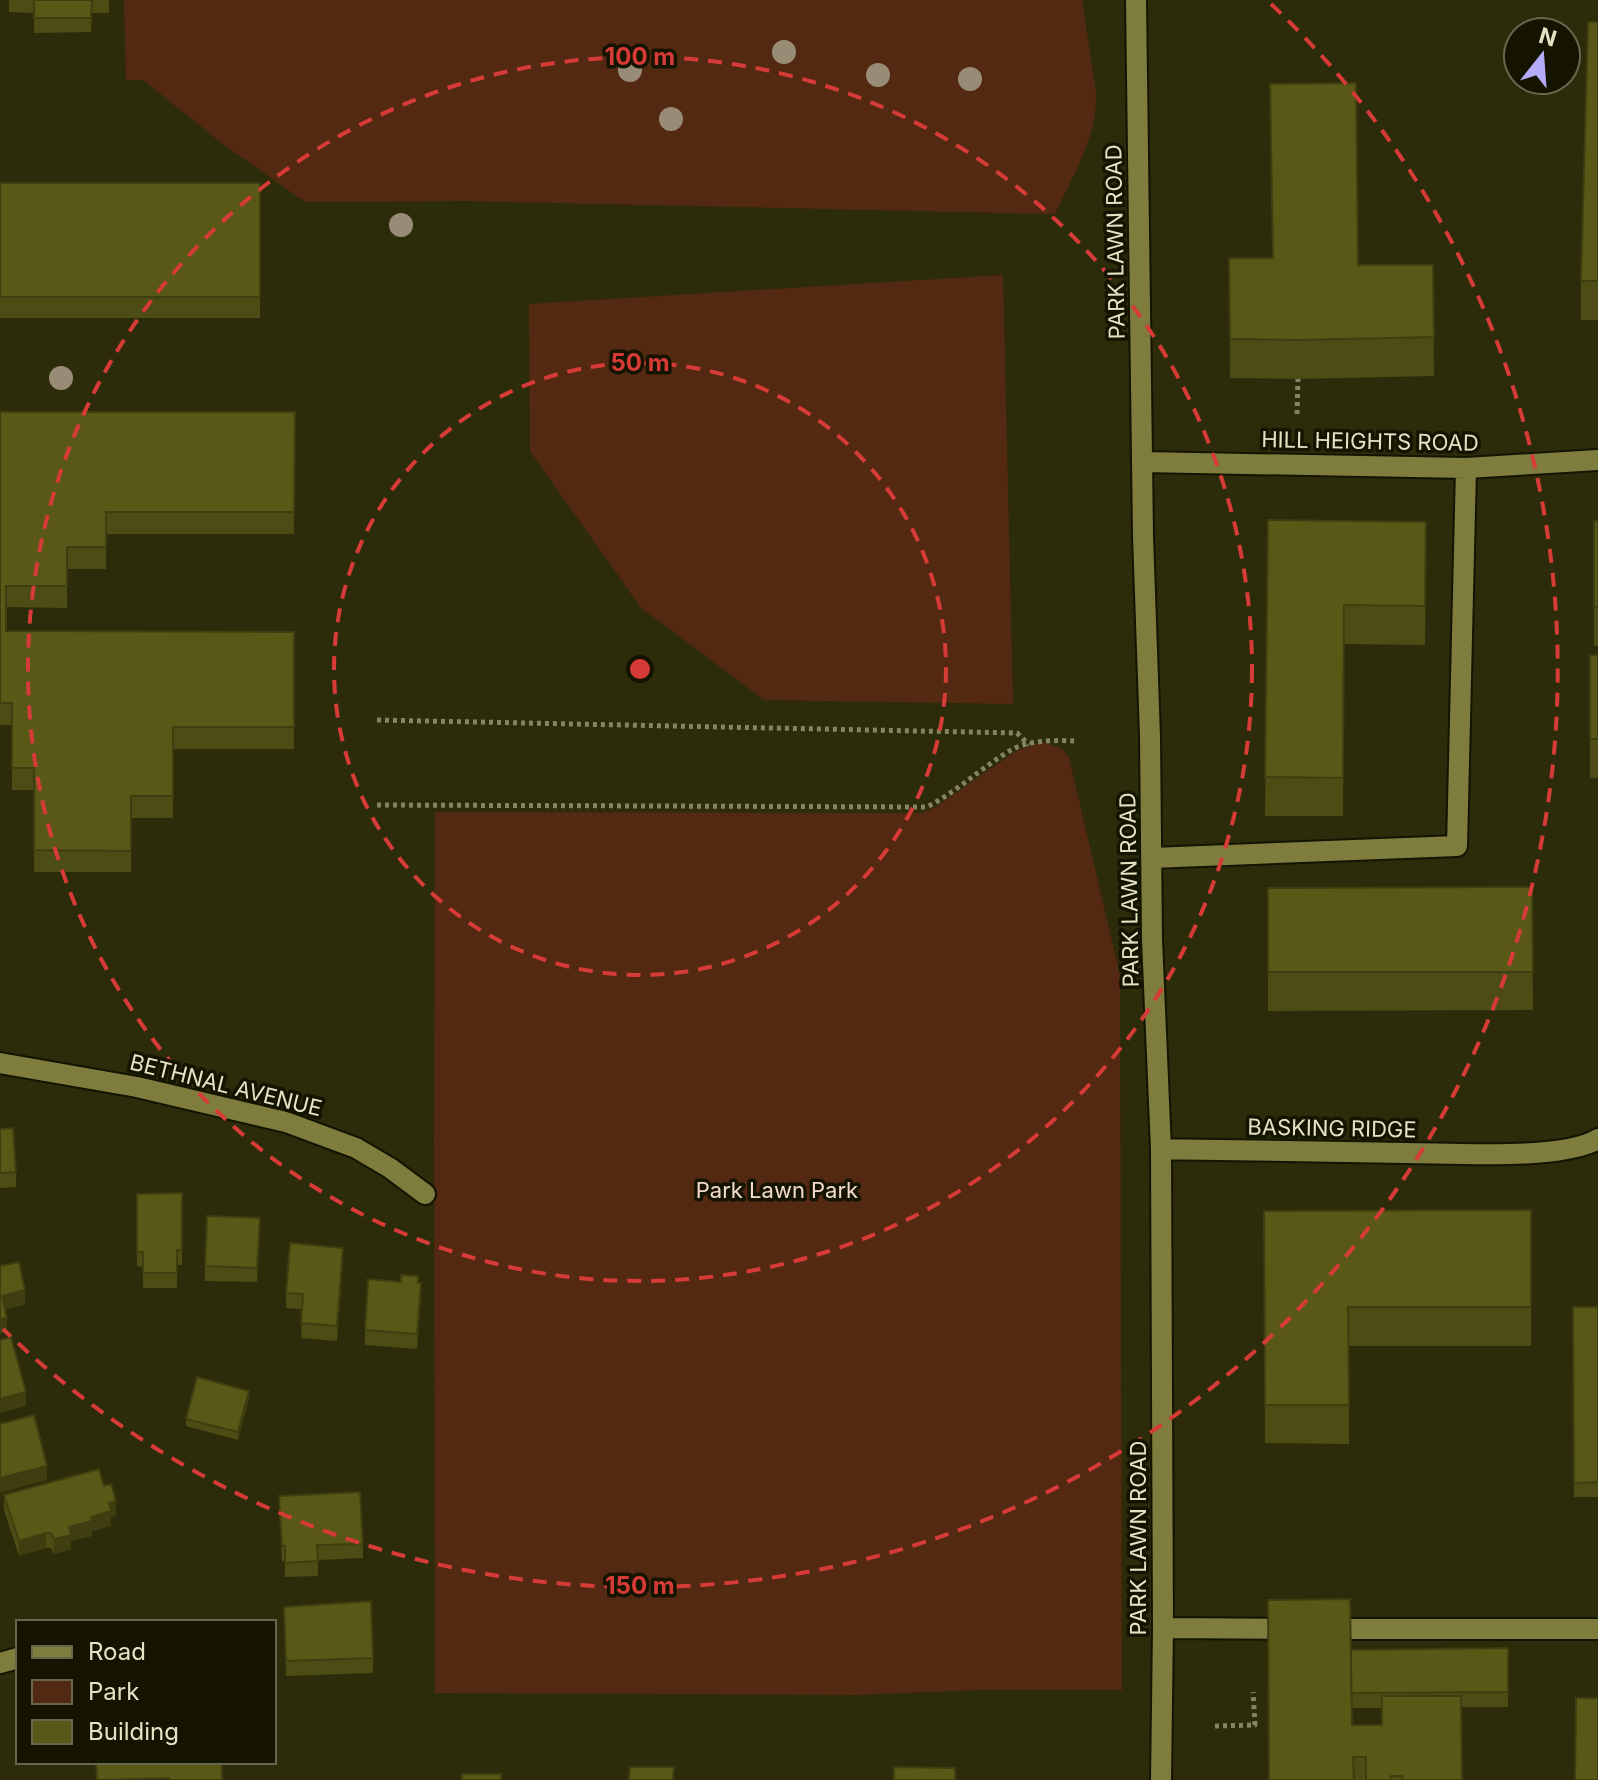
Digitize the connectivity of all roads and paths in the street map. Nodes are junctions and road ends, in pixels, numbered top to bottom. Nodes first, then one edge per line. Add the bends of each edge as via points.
1 (1136, 0) edge
2 (1298, 379) edge
3 (1297, 414) dead end
4 (1598, 460) edge
5 (1142, 462) junction
6 (1466, 468) junction
7 (377, 720) dead end
8 (1076, 741) dead end
9 (1029, 745) junction
10 (377, 805) dead end
11 (1152, 858) junction
12 (0, 1063) edge
13 (1598, 1139) edge
14 (1161, 1149) junction
15 (425, 1194) dead end
16 (1163, 1628) junction
17 (1598, 1629) edge
18 (1253, 1692) dead end
19 (1215, 1726) dead end
20 (1161, 1780) edge

1 - 5 street, PARK LAWN ROAD
2 - 3 path
4 - 6 street, HILL HEIGHTS ROAD
5 - 6 street, HILL HEIGHTS ROAD
5 - 11 street, PARK LAWN ROAD
6 - 11 street via 1457,846
7 - 9 path via 1017,733
8 - 9 path via 1051,739
9 - 10 path via 1015,748 927,807
11 - 14 street, PARK LAWN ROAD
12 - 15 street, BETHNAL AVENUE via 137,1087 286,1122 356,1148
13 - 14 street, BASKING RIDGE via 1562,1151 1502,1154
14 - 16 street, PARK LAWN ROAD
16 - 17 street
16 - 20 street, PARK LAWN ROAD
18 - 19 path via 1255,1725

